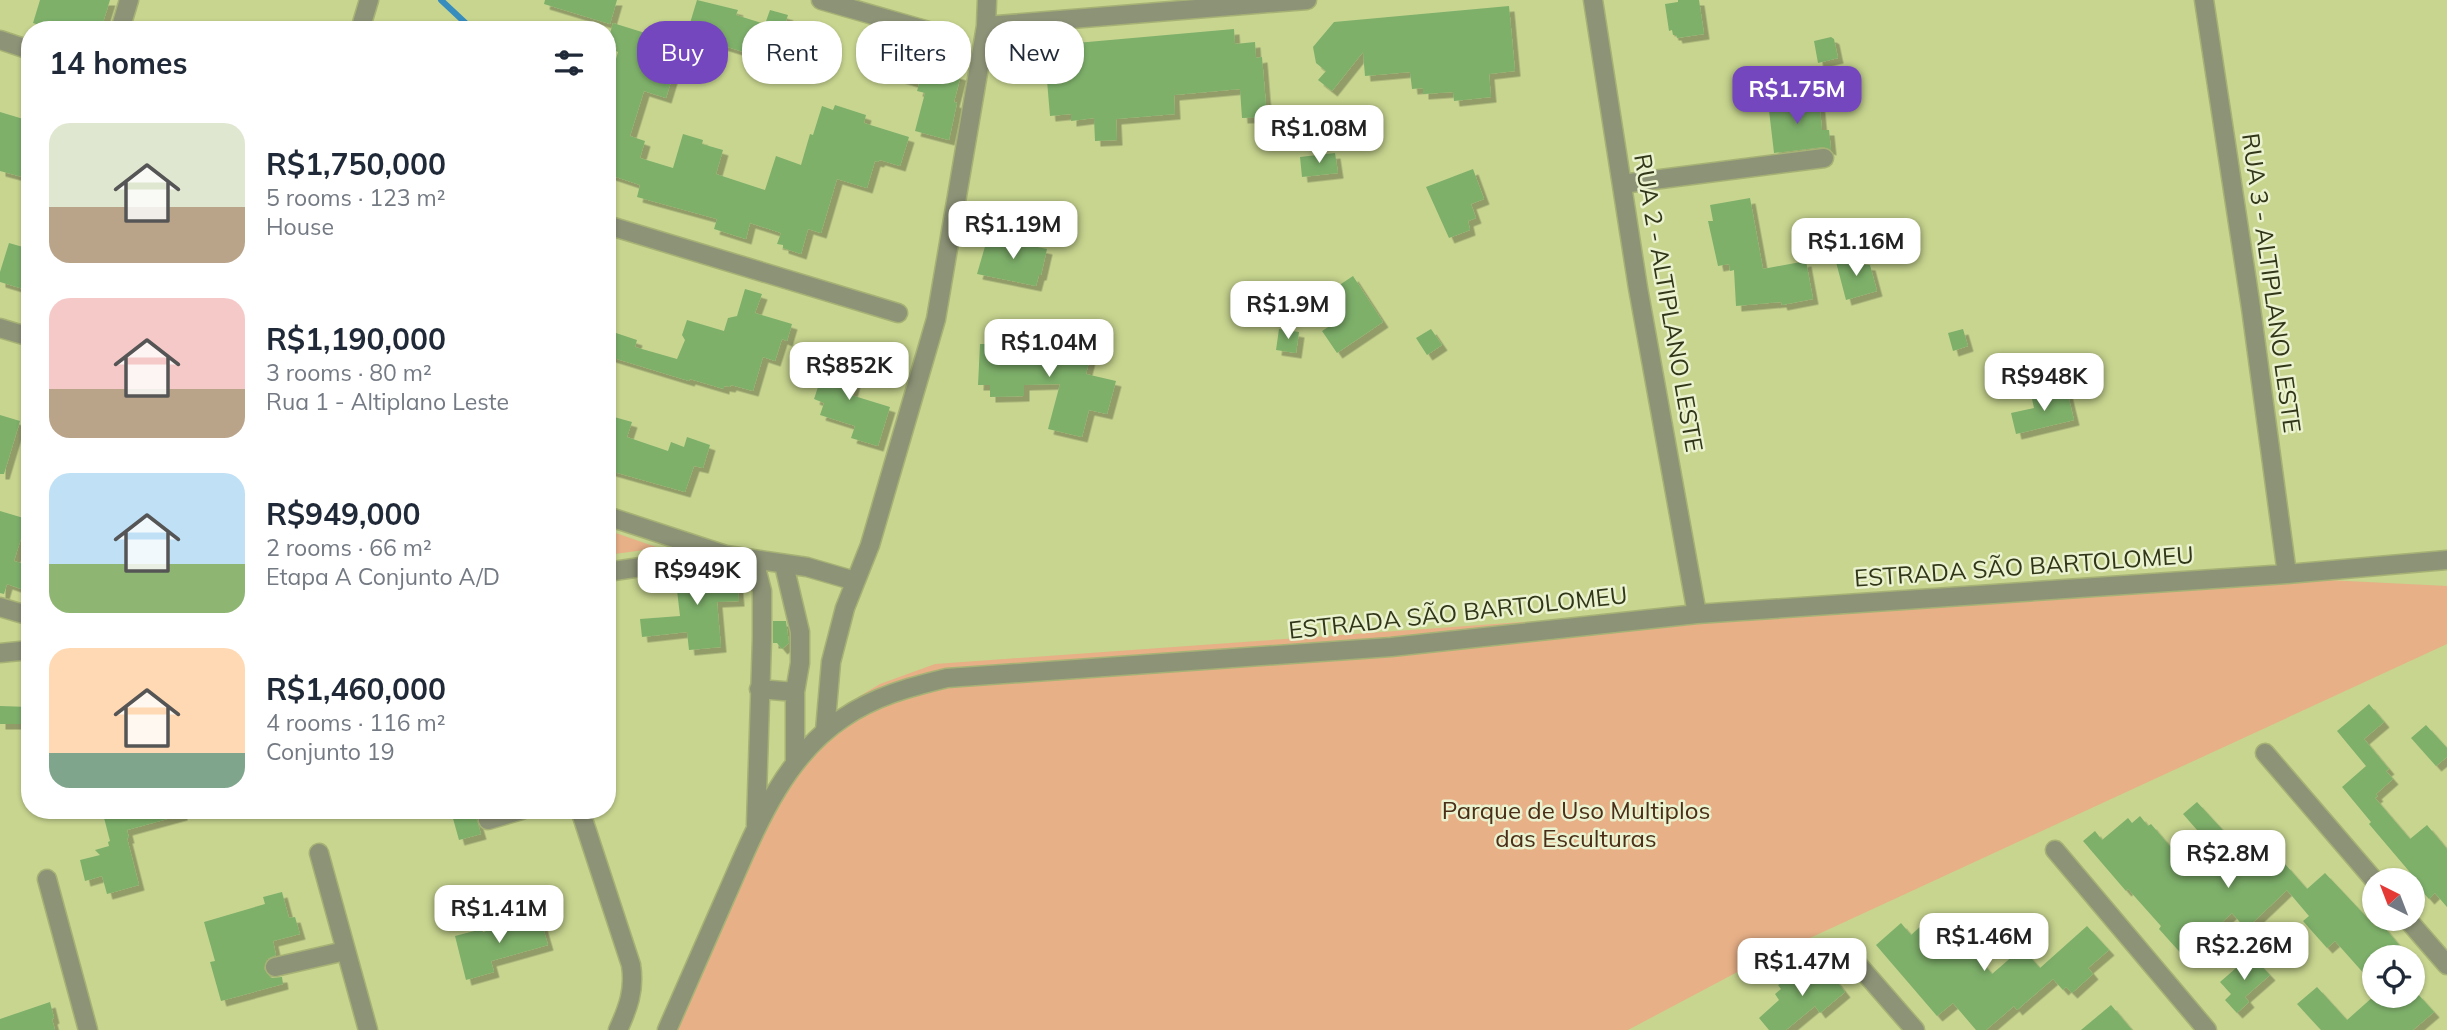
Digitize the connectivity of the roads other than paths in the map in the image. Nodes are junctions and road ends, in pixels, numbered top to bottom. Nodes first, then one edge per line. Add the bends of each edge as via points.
1 (129, 0) edge
2 (369, 0) edge
3 (821, 0) edge
4 (988, 0) edge
5 (1307, 0) edge
6 (1593, 0) edge
7 (2204, 0) edge
8 (123, 21) edge
9 (363, 21) edge
10 (894, 21) edge
11 (986, 21) edge
12 (1048, 21) edge
13 (985, 32) edge
14 (0, 40) edge
15 (21, 47) edge
16 (1824, 158) dead end
17 (1622, 184) junction
18 (616, 228) edge
19 (898, 313) dead end
20 (0, 328) edge
21 (21, 334) edge
22 (616, 519) edge
23 (726, 555) junction
24 (2447, 560) edge
25 (754, 561) junction
26 (784, 565) junction
27 (616, 571) edge
28 (2287, 574) junction
29 (855, 581) junction
30 (0, 607) edge
31 (21, 613) edge
32 (1696, 614) junction
33 (21, 651) edge
34 (0, 653) edge
35 (759, 689) junction
36 (795, 692) junction
37 (825, 731) junction
38 (2265, 753) dead end
39 (759, 758) junction
40 (792, 767) junction
41 (491, 819) edge
42 (583, 819) edge
43 (488, 820) dead end
44 (756, 828) junction
45 (2056, 850) dead end
46 (318, 853) dead end
47 (2364, 868) edge
48 (47, 879) dead end
49 (2417, 931) edge
50 (345, 951) junction
51 (1847, 952) dead end
52 (2447, 965) edge
53 (275, 967) dead end
54 (88, 1030) edge
55 (368, 1030) edge
56 (618, 1030) edge
57 (667, 1030) edge
58 (1915, 1030) edge
59 (2207, 1030) edge

1 - 8 street
2 - 9 street
3 - 10 street
4 - 11 street
5 - 12 street
6 - 17 street, RUA 2 - ALTIPLANO LESTE
7 - 28 street, RUA 3 - ALTIPLANO LESTE
13 - 29 street via 936,318 870,545
14 - 15 street
16 - 17 street
17 - 32 street, RUA 2 - ALTIPLANO LESTE
18 - 19 street
20 - 21 street
22 - 23 street
23 - 25 street
23 - 27 street
24 - 28 street, ESTRADA SÃO BARTOLOMEU
25 - 26 street
25 - 35 street via 762,592
26 - 29 street
26 - 36 street via 800,632
28 - 32 street, ESTRADA SÃO BARTOLOMEU
29 - 37 street via 831,662
30 - 31 street
32 - 37 street, ESTRADA SÃO BARTOLOMEU via 1391,647 947,678 876,700
33 - 34 street
35 - 36 street
35 - 39 street
36 - 40 street
37 - 40 street, ESTRADA SÃO BARTOLOMEU
38 - 47 street
39 - 40 street via 774,767
39 - 44 street
40 - 44 street, ESTRADA SÃO BARTOLOMEU
41 - 43 street
42 - 56 street via 634,982
44 - 57 street, ESTRADA SÃO BARTOLOMEU
45 - 59 street
46 - 50 street
48 - 54 street
49 - 52 street
50 - 53 street
50 - 55 street
51 - 58 street

